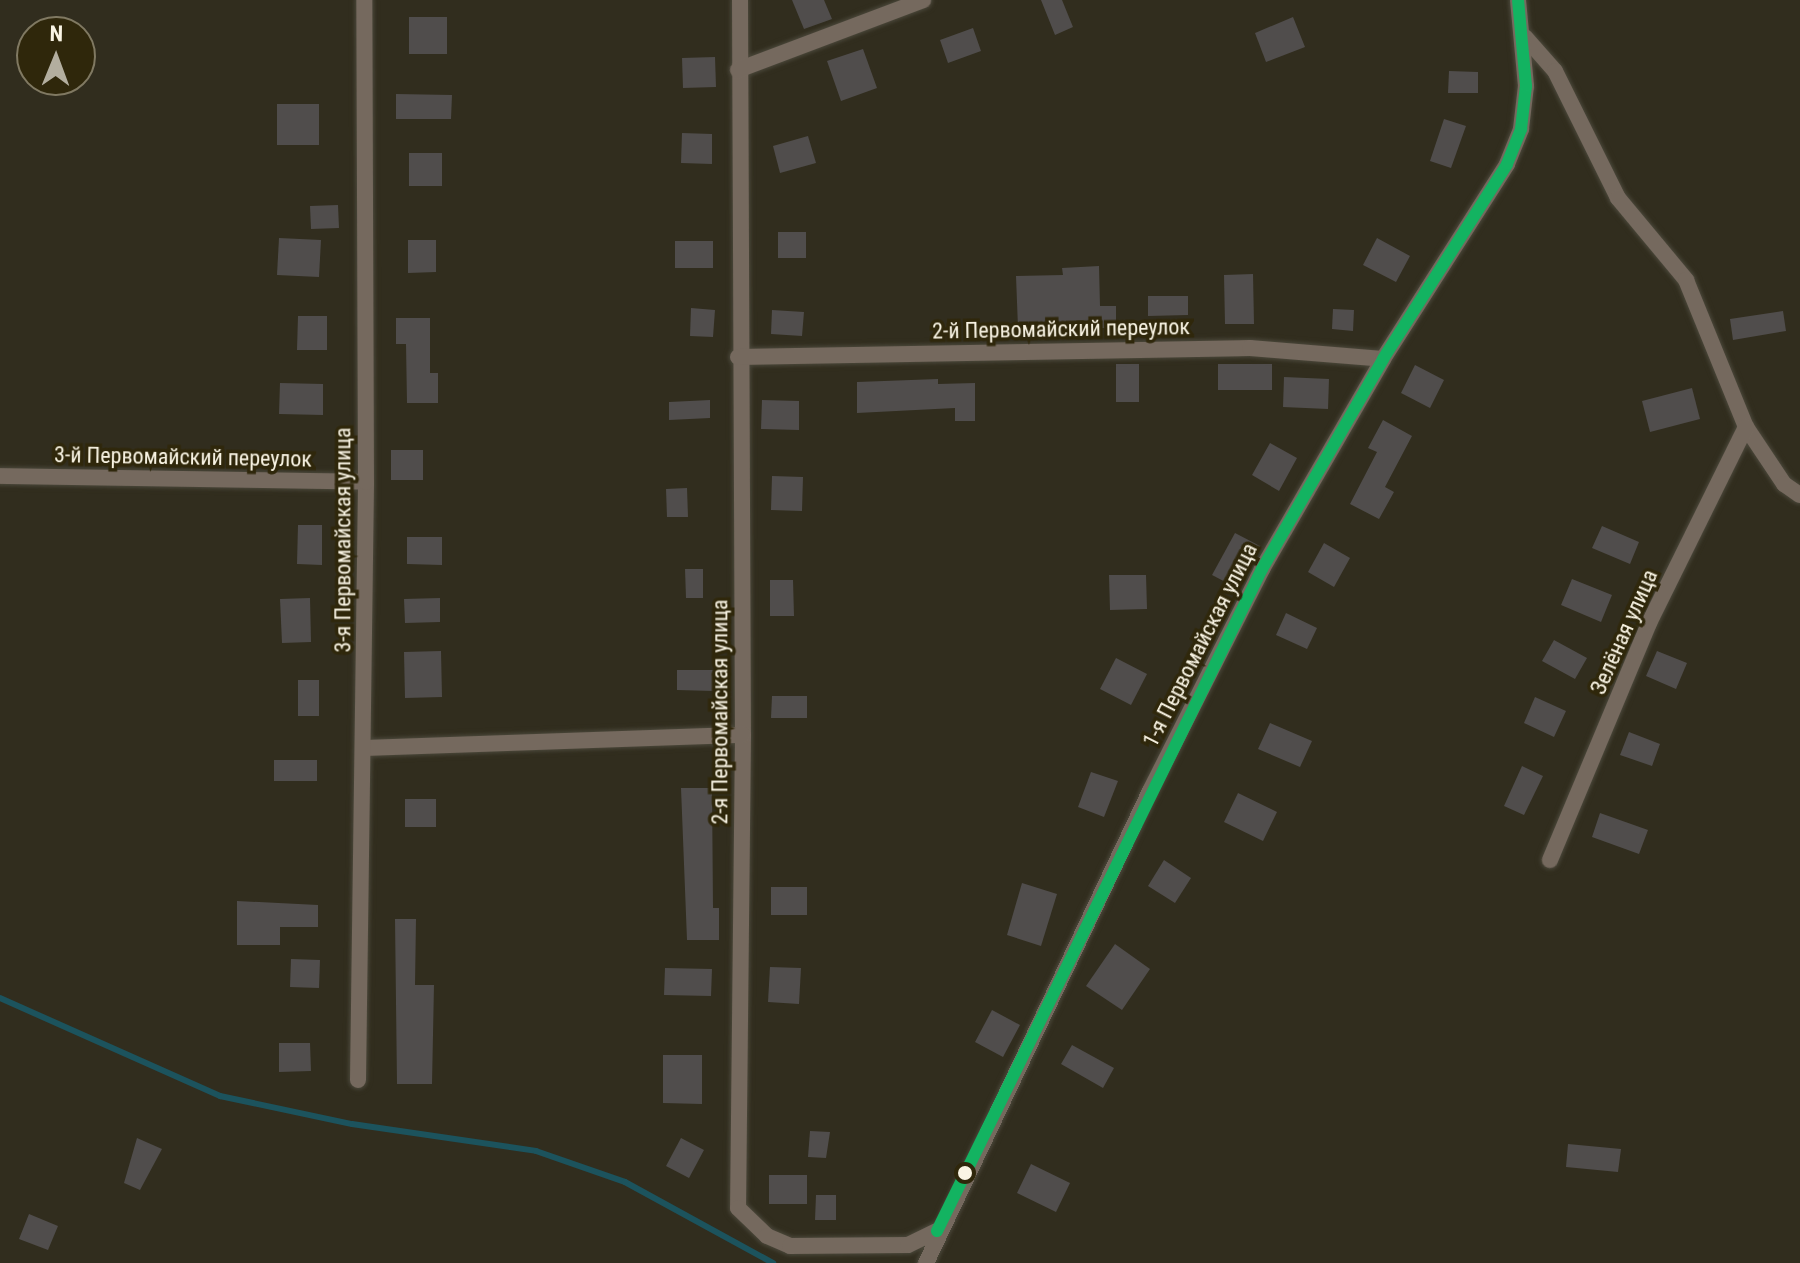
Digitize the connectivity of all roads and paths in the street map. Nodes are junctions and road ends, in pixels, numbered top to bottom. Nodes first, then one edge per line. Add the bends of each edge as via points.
1 (364, 0) edge
2 (740, 0) edge
3 (923, 0) edge
4 (1518, 0) edge
5 (1525, 37) junction
6 (738, 70) junction
7 (738, 357) junction
8 (1383, 359) junction
9 (1746, 427) junction
10 (0, 476) edge
11 (366, 482) junction
12 (1800, 495) edge
13 (743, 735) junction
14 (365, 748) junction
15 (1550, 860) dead end
16 (358, 1080) dead end
17 (937, 1231) junction
18 (926, 1263) edge

1 - 11 street, 3-я Первомайская улица
2 - 6 street, 2-я Первомайская улица
3 - 6 street
4 - 5 street, 1-я Первомайская улица
5 - 8 street, 1-я Первомайская улица via 1521,129 1507,164
5 - 9 street via 1555,71 1618,198 1686,280
6 - 7 street, 2-я Первомайская улица
7 - 8 street, 2-й Первомайский переулок via 1250,348
7 - 13 street, 2-я Первомайская улица
8 - 17 street, 1-я Первомайская улица via 1262,569
9 - 12 street via 1784,484
9 - 15 street, Зелёная улица via 1649,623
10 - 11 street, 3-й Первомайский переулок
11 - 14 street, 3-я Первомайская улица
13 - 14 street
13 - 17 street, 2-я Первомайская улица via 738,1208 767,1236 790,1246 908,1245
14 - 16 street, 3-я Первомайская улица
17 - 18 street, 1-я Первомайская улица

